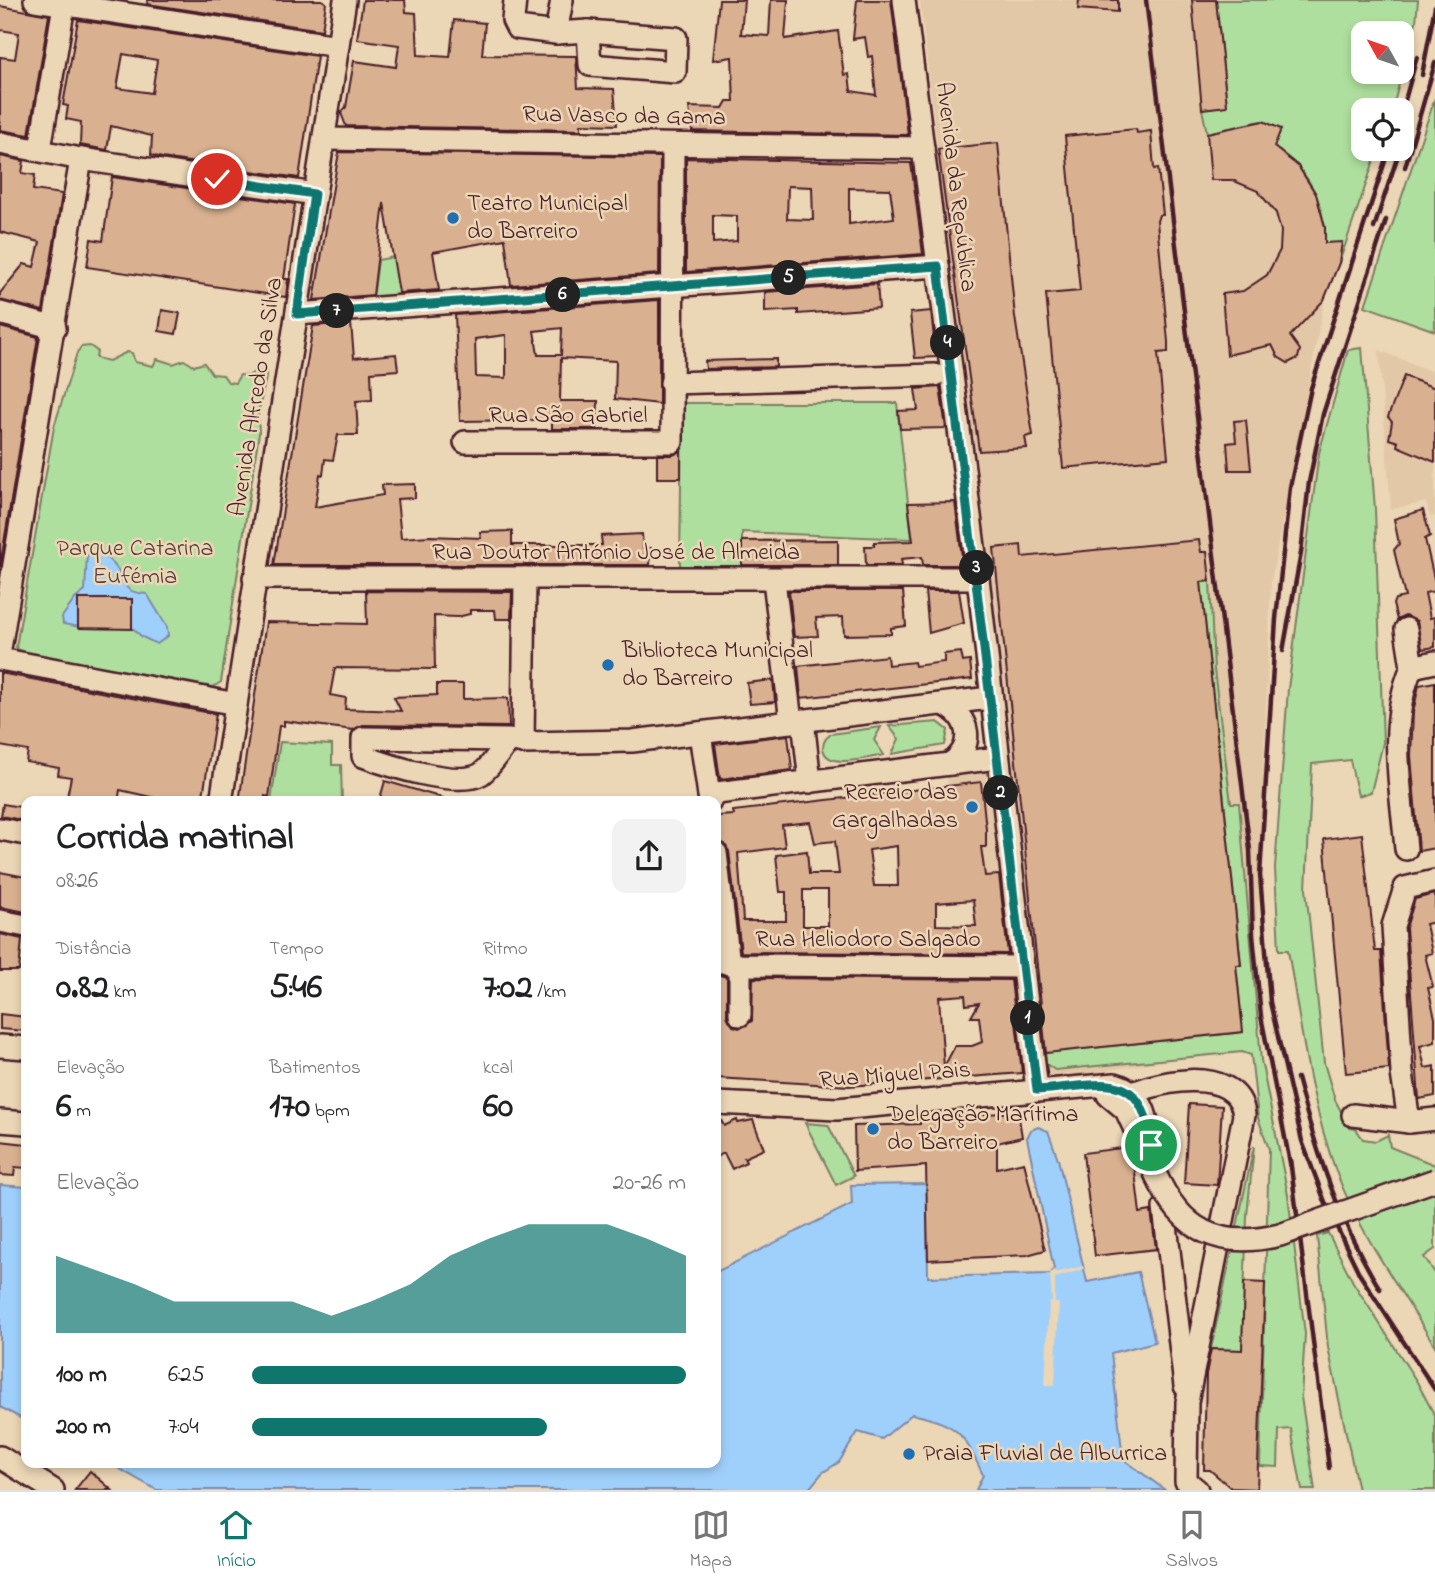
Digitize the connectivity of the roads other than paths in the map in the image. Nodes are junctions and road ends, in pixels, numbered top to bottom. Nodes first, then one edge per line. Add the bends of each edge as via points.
1 (35, 0) edge
2 (345, 0) edge
3 (515, 0) edge
4 (562, 0) edge
5 (904, 0) edge
6 (63, 2) edge
7 (588, 31) junction
8 (556, 33) junction
9 (338, 46) junction
10 (324, 138) junction
11 (0, 143) edge
12 (673, 145) junction
13 (923, 148) junction
14 (40, 149) junction
15 (81, 159) junction
16 (314, 194) junction
17 (938, 266) junction
18 (672, 287) junction
19 (0, 313) edge
20 (297, 314) junction
21 (55, 328) junction
22 (934, 375) dead end
23 (671, 383) junction
24 (465, 442) dead end
25 (254, 578) junction
26 (978, 578) junction
27 (525, 579) junction
28 (775, 580) junction
29 (1406, 629) dead end
30 (0, 649) edge
31 (0, 659) edge
32 (1435, 662) edge
33 (1412, 667) junction
34 (990, 698) junction
35 (236, 704) junction
36 (943, 704) junction
37 (797, 721) junction
38 (700, 733) junction
39 (516, 741) junction
40 (998, 758) junction
41 (950, 764) junction
42 (810, 782) junction
43 (222, 796) edge
44 (709, 796) edge
45 (721, 796) edge
46 (0, 829) edge
47 (21, 833) edge
48 (1406, 849) dead end
49 (1435, 881) edge
50 (721, 899) edge
51 (0, 921) edge
52 (21, 925) edge
53 (728, 963) edge
54 (1021, 967) junction
55 (740, 1015) dead end
56 (0, 1046) edge
57 (21, 1048) edge
58 (1037, 1090) junction
59 (1124, 1097) junction
60 (721, 1103) edge
61 (1353, 1115) dead end
62 (1435, 1119) edge
63 (0, 1121) edge
64 (1409, 1122) junction
65 (21, 1123) edge
66 (1435, 1180) edge
67 (1164, 1208) dead end
68 (1187, 1402) junction
69 (0, 1457) edge
70 (1186, 1465) junction
71 (53, 1490) edge
72 (1197, 1490) edge
73 (1214, 1490) edge

1 - 6 street
2 - 9 street, Avenida Alfredo da Silva
3 - 8 street via 517,28
4 - 8 street
5 - 13 street, Avenida da República
6 - 9 street
6 - 14 street
7 - 7 street via 590,65 675,72 685,39
7 - 8 street
9 - 10 street, Avenida Alfredo da Silva
10 - 12 street, Rua Vasco da Gama
10 - 16 street, Avenida Alfredo da Silva
11 - 14 street
12 - 13 street, Rua Vasco da Gama
12 - 18 street
13 - 17 street, Avenida da República
14 - 15 street
15 - 16 street
15 - 21 street
16 - 20 street, Avenida Alfredo da Silva
17 - 18 street
17 - 26 street, Avenida da República
18 - 20 street
18 - 23 street
19 - 21 street
20 - 25 street, Avenida Alfredo da Silva
21 - 30 street
22 - 23 street
23 - 24 street, Rua São Gabriel via 672,442
25 - 27 street, Rua Doutor António José de Almeida
25 - 35 street, Avenida Alfredo da Silva
26 - 28 street, Rua Doutor António José de Almeida
26 - 34 street, Avenida da República
27 - 28 street, Rua Doutor António José de Almeida
27 - 39 street
28 - 37 street
29 - 33 street
31 - 35 street
32 - 33 street
33 - 48 street via 1401,693 1397,730
34 - 36 street
34 - 40 street, Avenida da República
35 - 43 street, Avenida Alfredo da Silva
36 - 37 street
36 - 41 street via 958,714 968,732 964,750
37 - 38 street
37 - 42 street
38 - 39 street via 614,741
38 - 44 street
39 - 39 street via 363,738 363,756 403,771 470,778
40 - 41 street
40 - 54 street, Avenida da República
41 - 42 street
42 - 45 street
46 - 47 street
49 - 64 street via 1405,888 1393,926
50 - 53 street
51 - 52 street
53 - 54 street, Rua Heliodoro Salgado
53 - 55 street
54 - 58 street, Avenida da República
56 - 57 street
58 - 59 street, Rua Miguel Pais via 1078,1088
58 - 60 street, Rua Miguel Pais via 837,1109
59 - 66 street, bridge via 1147,1119 1155,1173 1182,1218 1202,1232 1224,1239 1254,1241 1280,1235
59 - 68 street via 1151,1084 1192,1080 1232,1091 1243,1105
61 - 64 street
62 - 64 street
63 - 65 street
67 - 68 street
68 - 70 street
69 - 71 street
70 - 72 street via 1186,1481
70 - 73 street

